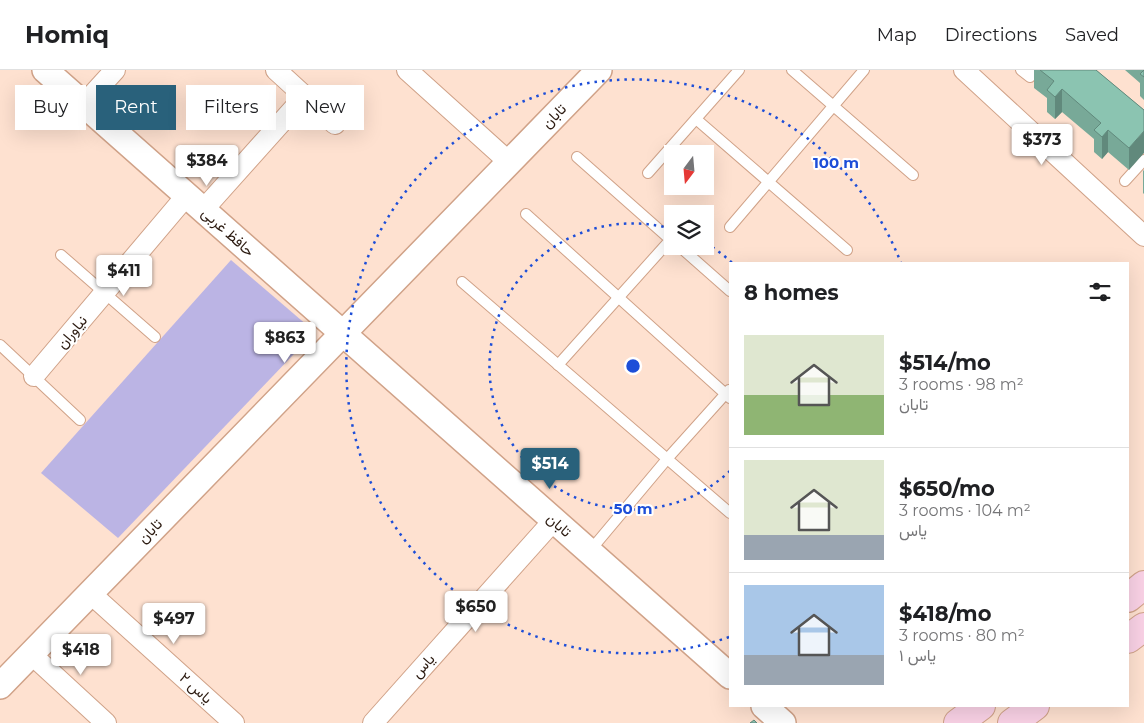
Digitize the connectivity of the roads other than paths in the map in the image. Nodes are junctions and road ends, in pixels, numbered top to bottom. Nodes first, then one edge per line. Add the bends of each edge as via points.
1 (46, 70) edge
2 (115, 70) edge
3 (276, 70) edge
4 (407, 70) edge
5 (599, 70) edge
6 (739, 70) edge
7 (792, 70) edge
8 (864, 70) edge
9 (964, 70) edge
10 (1021, 70) edge
11 (1036, 70) edge
12 (63, 85) edge
13 (293, 85) edge
14 (86, 102) edge
15 (86, 106) edge
16 (834, 106) junction
17 (286, 114) edge
18 (696, 119) junction
19 (577, 157) dead end
20 (1144, 160) edge
21 (509, 162) junction
22 (648, 173) dead end
23 (913, 175) dead end
24 (1124, 181) dead end
25 (768, 183) junction
26 (195, 202) junction
27 (526, 214) dead end
28 (730, 227) dead end
29 (664, 233) edge
30 (1144, 236) edge
31 (847, 250) dead end
32 (664, 252) edge
33 (61, 255) dead end
34 (689, 255) edge
35 (462, 282) dead end
36 (729, 290) edge
37 (104, 293) junction
38 (619, 298) junction
39 (342, 334) junction
40 (155, 337) dead end
41 (0, 345) edge
42 (558, 365) junction
43 (34, 376) junction
44 (729, 394) edge
45 (80, 420) dead end
46 (667, 458) junction
47 (729, 512) edge
48 (554, 520) junction
49 (589, 552) junction
50 (1144, 585) edge
51 (90, 593) junction
52 (1129, 597) edge
53 (1144, 627) edge
54 (1129, 638) edge
55 (31, 654) junction
56 (729, 675) edge
57 (0, 686) edge
58 (765, 707) edge
59 (980, 707) edge
60 (1034, 707) edge
61 (106, 723) edge
62 (234, 723) edge
63 (373, 723) edge
64 (783, 723) edge
65 (958, 723) edge
66 (1012, 723) edge

1 - 12 street, حافظ غربی
2 - 14 street
3 - 13 street
4 - 21 street
5 - 21 street, تابان
6 - 18 lane
7 - 16 lane
8 - 16 lane
9 - 30 street
10 - 11 lane via 1030,77
15 - 26 street, حافظ غربی
16 - 23 lane
16 - 25 lane
17 - 26 street, نیاوران
18 - 22 lane
18 - 25 lane
19 - 29 lane
20 - 24 lane
21 - 39 street, تابان
25 - 28 lane
25 - 31 lane
26 - 37 street, نیاوران
26 - 39 street, حافظ غربی
27 - 38 lane
32 - 38 lane
33 - 37 lane
34 - 36 lane
35 - 42 lane
37 - 40 lane
37 - 43 street, نیاوران
38 - 42 lane
38 - 44 lane
39 - 48 street, تابان
39 - 51 street, تابان
41 - 43 lane
42 - 46 lane
43 - 45 lane
44 - 46 lane
46 - 47 lane
46 - 49 lane
48 - 49 street, تابان
48 - 63 street, یاس
49 - 56 street, تابان
50 - 52 main road
51 - 55 street, تابان
51 - 62 street, یاس ۲
53 - 54 main road
55 - 57 street, تابان
55 - 61 street
58 - 64 street
59 - 65 main road
60 - 66 main road

